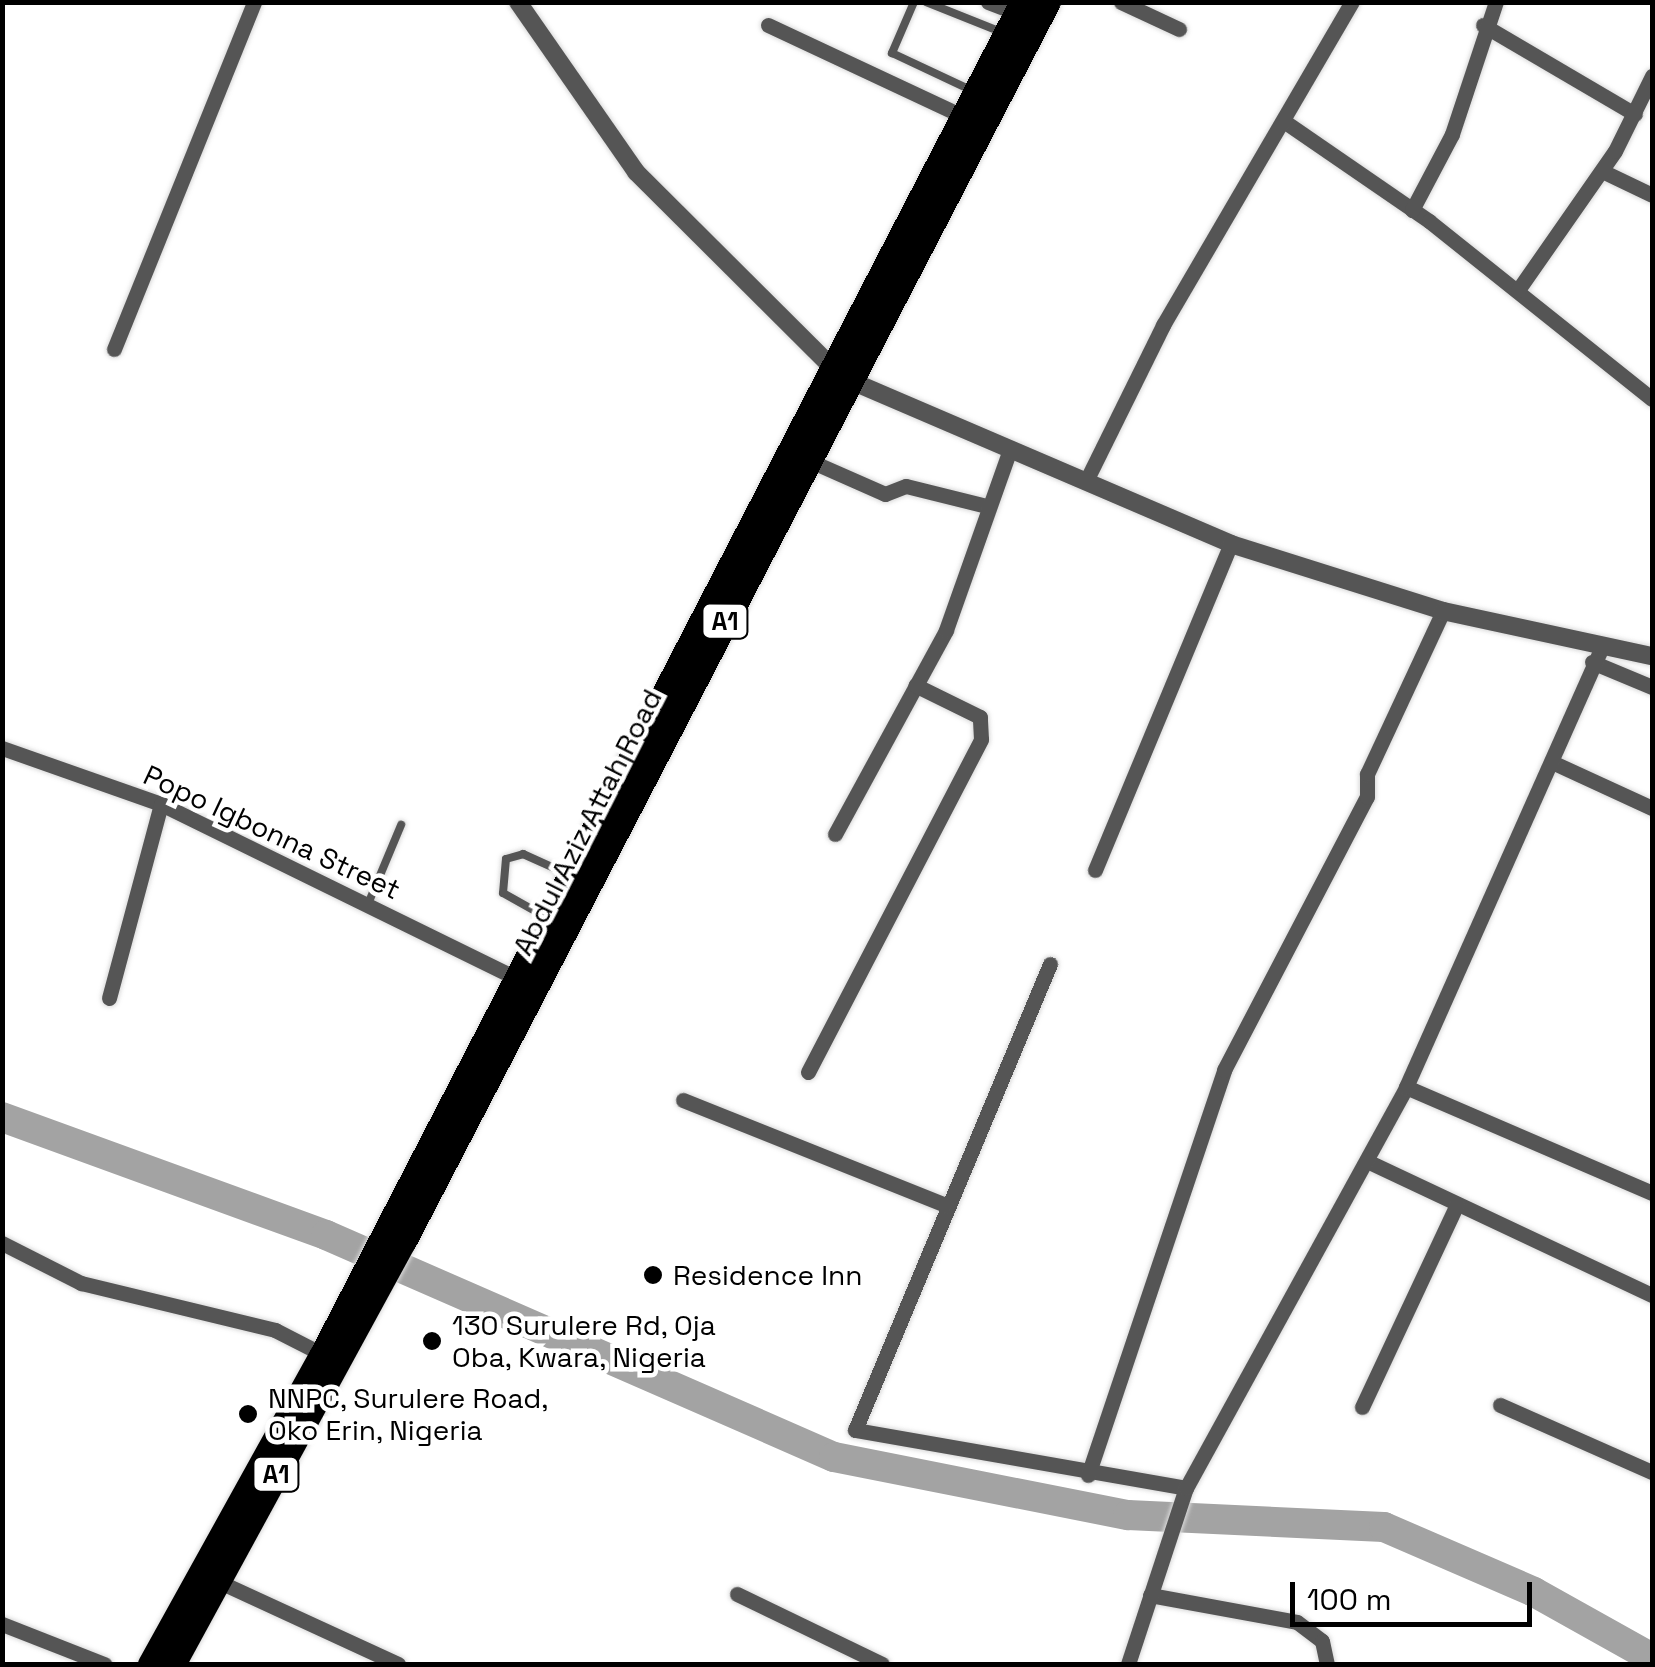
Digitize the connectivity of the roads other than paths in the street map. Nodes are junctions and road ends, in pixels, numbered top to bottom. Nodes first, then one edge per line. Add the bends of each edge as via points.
1 (254, 2) edge
2 (518, 2) edge
3 (914, 2) edge
4 (926, 2) edge
5 (988, 2) edge
6 (1048, 2) edge
7 (1120, 2) edge
8 (1352, 2) edge
9 (1496, 2) edge
10 (1014, 17) edge
11 (768, 25) dead end
12 (1483, 25) junction
13 (1179, 30) dead end
14 (1652, 76) edge
15 (986, 97) junction
16 (1636, 114) junction
17 (964, 117) junction
18 (1288, 124) junction
19 (1602, 171) junction
20 (1652, 195) edge
21 (1412, 210) junction
22 (1518, 290) junction
23 (114, 349) dead end
24 (840, 373) junction
25 (1652, 399) edge
26 (1010, 449) junction
27 (808, 460) junction
28 (1087, 479) junction
29 (986, 506) junction
30 (1231, 544) junction
31 (1443, 611) junction
32 (1652, 656) edge
33 (1596, 657) junction
34 (915, 685) junction
35 (1652, 687) edge
36 (2, 748) edge
37 (1554, 763) junction
38 (161, 804) junction
39 (1652, 808) edge
40 (400, 824) dead end
41 (835, 834) dead end
42 (1095, 870) dead end
43 (569, 875) junction
44 (368, 904) junction
45 (546, 918) junction
46 (1050, 964) dead end
47 (514, 978) junction
48 (110, 998) dead end
49 (808, 1072) dead end
50 (1406, 1087) junction
51 (683, 1100) dead end
52 (1369, 1162) junction
53 (1652, 1193) edge
54 (1456, 1204) junction
55 (946, 1205) junction
56 (395, 1236) junction
57 (2, 1244) edge
58 (371, 1282) junction
59 (1652, 1295) edge
60 (322, 1354) junction
61 (1500, 1405) dead end
62 (1362, 1407) dead end
63 (1652, 1472) edge
64 (1088, 1475) junction
65 (1184, 1494) junction
66 (208, 1576) junction
67 (737, 1594) dead end
68 (1150, 1595) junction
69 (2, 1624) edge
70 (104, 1664) edge
71 (150, 1664) edge
72 (173, 1664) edge
73 (398, 1664) edge
74 (882, 1664) edge
75 (1128, 1664) edge
76 (1327, 1664) edge

1 - 23 street
2 - 24 street via 636,172
3 - 15 lane via 891,45 896,59
4 - 10 lane
5 - 10 street
6 - 15 highway, Abdul Aziz Attah Road / A1
7 - 13 street
8 - 18 street
9 - 12 street
10 - 15 highway, Abdul Aziz Attah Road / A1
11 - 17 street
12 - 16 street
12 - 21 street via 1452,134
14 - 16 street
15 - 17 highway, Abdul Aziz Attah Road / A1
15 - 24 highway, Abdul Aziz Attah Road / A1
16 - 19 street
17 - 24 highway, Abdul Aziz Attah Road / A1
18 - 21 street
18 - 28 street via 1163,326
19 - 20 street
19 - 22 street
21 - 22 street
22 - 25 street
24 - 26 street
24 - 27 highway, Abdul Aziz Attah Road / A1
24 - 43 highway, Abdul Aziz Attah Road / A1
26 - 28 street
26 - 29 street
27 - 29 street via 885,494 906,486
27 - 56 highway, Abdul Aziz Attah Road / A1
28 - 30 street
29 - 34 street via 946,630
30 - 31 street
30 - 42 street
31 - 33 street
31 - 64 street via 1367,774 1367,797 1224,1070
32 - 33 street
33 - 35 street
33 - 37 street
34 - 41 street
34 - 49 street via 980,717 981,739
36 - 38 street, Popo Igbonna Street
37 - 39 street
37 - 50 street
38 - 44 street, Popo Igbonna Street
38 - 48 street
40 - 44 lane
43 - 45 highway, Abdul Aziz Attah Road / A1
43 - 45 lane via 523,854 506,860 504,893
44 - 47 street, Popo Igbonna Street
45 - 47 highway, Abdul Aziz Attah Road / A1
46 - 55 street
47 - 56 highway, Abdul Aziz Attah Road / A1
50 - 52 street
50 - 53 street
51 - 55 street
52 - 54 street
52 - 65 street
54 - 59 street
54 - 62 street
55 - 64 street via 855,1430
56 - 58 highway, Abdul Aziz Attah Road / A1
57 - 60 street via 80,1283 275,1330
58 - 60 highway, Abdul Aziz Attah Road / A1
58 - 66 highway, Abdul Aziz Attah Road / A1
60 - 66 highway, Abdul Aziz Attah Road / A1
61 - 63 street
64 - 65 street
65 - 68 street
66 - 71 highway, Abdul Aziz Attah Road / A1
66 - 72 highway, Abdul Aziz Attah Road / A1
66 - 73 street
67 - 74 street
68 - 75 street
68 - 76 street via 1298,1622 1322,1641
69 - 70 street

